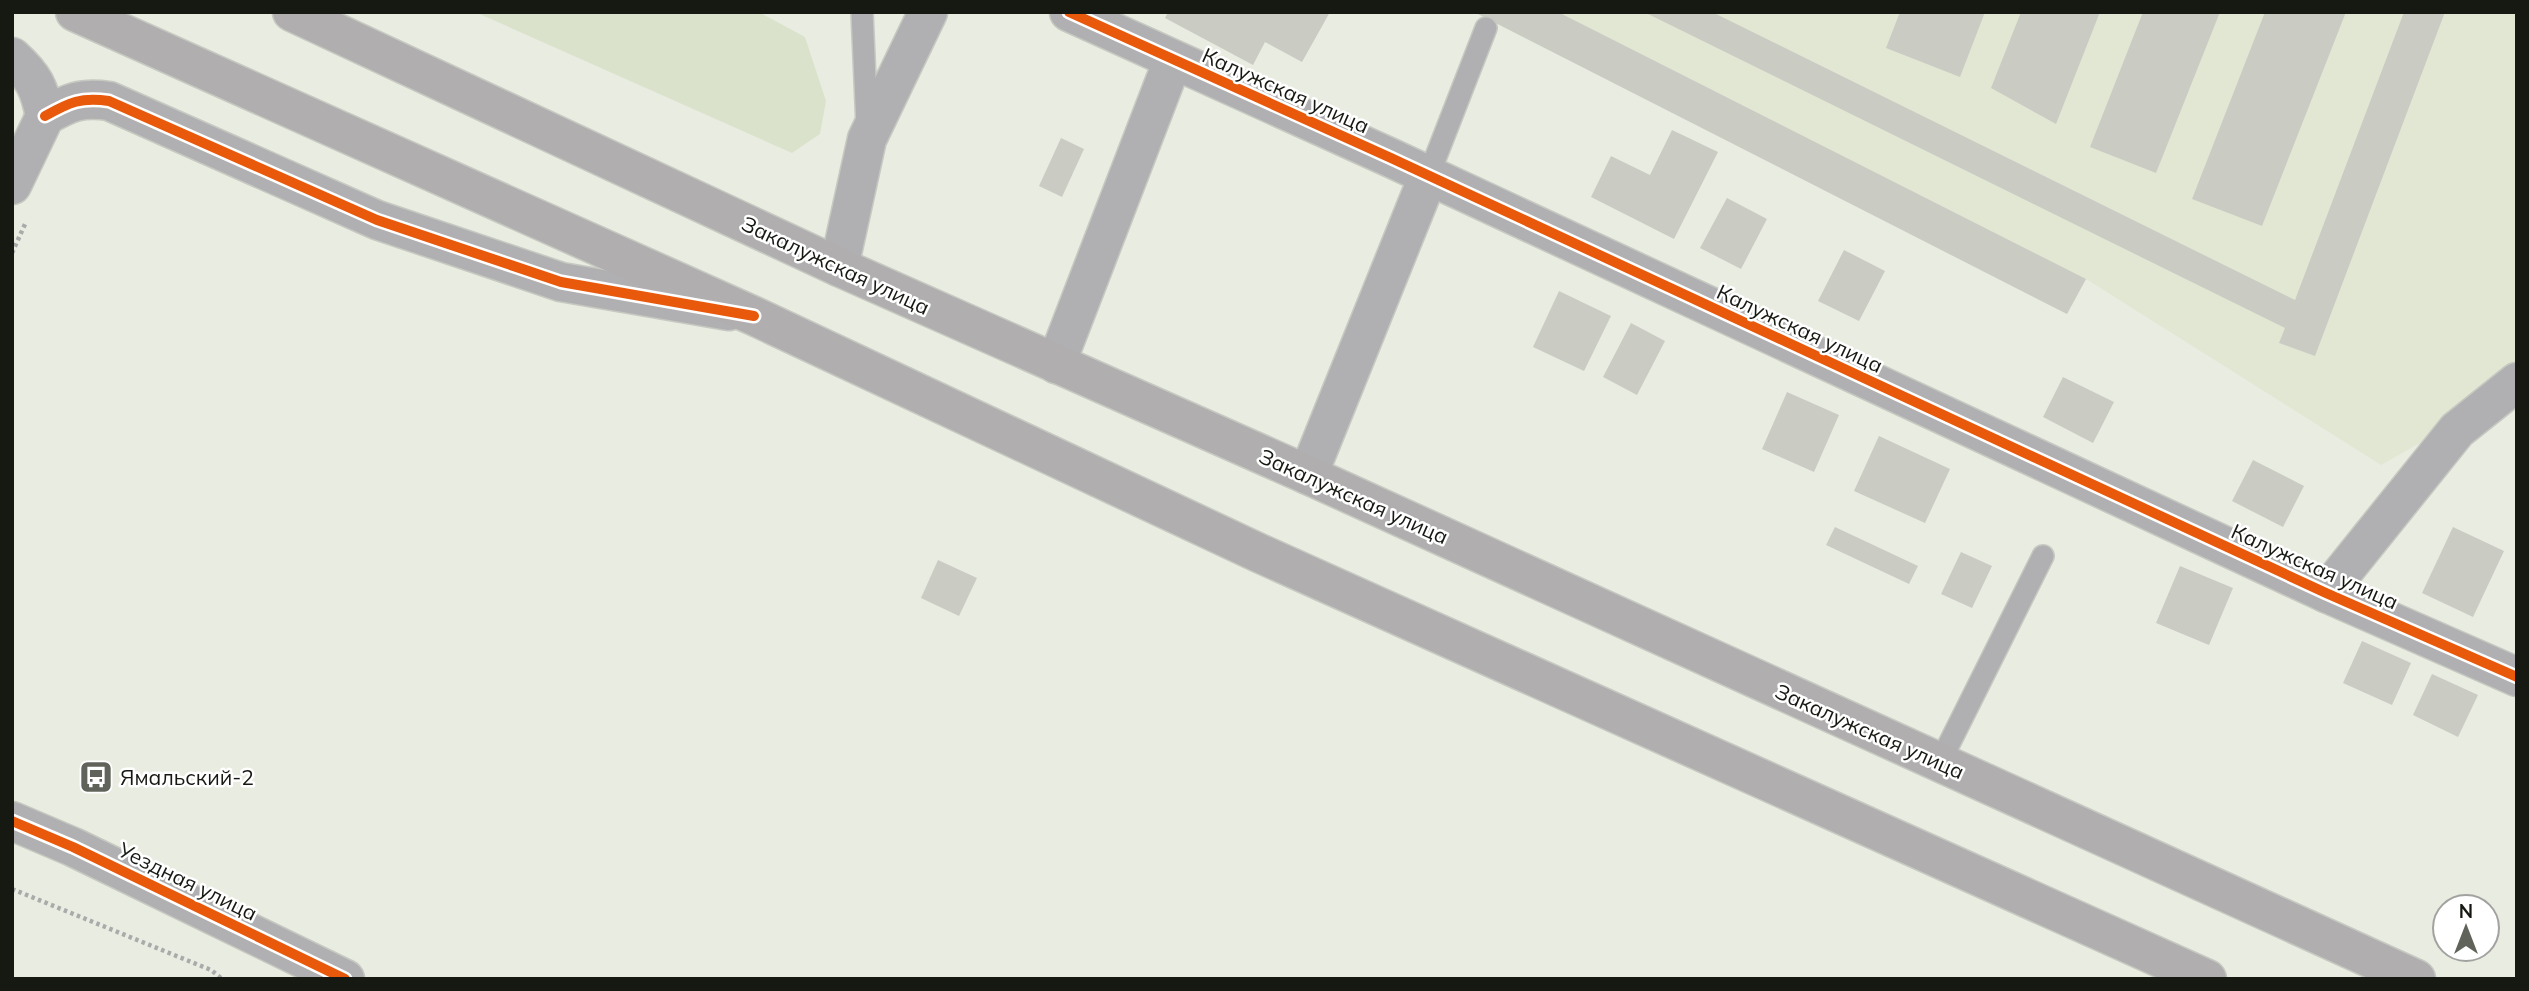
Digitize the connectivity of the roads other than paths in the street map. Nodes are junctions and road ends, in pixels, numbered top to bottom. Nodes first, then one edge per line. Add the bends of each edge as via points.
1 (75, 12) edge
2 (862, 12) edge
3 (928, 12) edge
4 (1069, 12) edge
5 (313, 16) edge
6 (1486, 28) dead end
7 (12, 57) edge
8 (1173, 60) junction
9 (45, 116) junction
10 (867, 139) junction
11 (1428, 177) junction
12 (12, 185) edge
13 (839, 267) junction
14 (754, 316) junction
15 (1056, 364) junction
16 (2517, 382) edge
17 (1308, 475) junction
18 (2043, 556) dead end
19 (2326, 593) junction
20 (2517, 677) edge
21 (1940, 762) junction
22 (12, 821) edge
23 (345, 979) edge
24 (2207, 979) edge
25 (2416, 979) edge

1 - 14 highway
2 - 10 lane
3 - 10 street
4 - 8 street, Калужская улица
5 - 13 highway, Закалужская улица
6 - 11 lane
7 - 9 street via 31,75
8 - 11 street, Калужская улица
8 - 15 street
9 - 12 street
9 - 14 street via 88,98 109,101 377,220 561,282
10 - 13 street
11 - 17 street
11 - 19 street, Калужская улица
13 - 15 highway, Закалужская улица
14 - 24 highway via 1259,553
15 - 17 highway, Закалужская улица
16 - 19 street via 2457,430
17 - 21 highway, Закалужская улица
18 - 21 lane
19 - 20 street, Калужская улица
21 - 25 highway, Закалужская улица
22 - 23 street, Уездная улица

